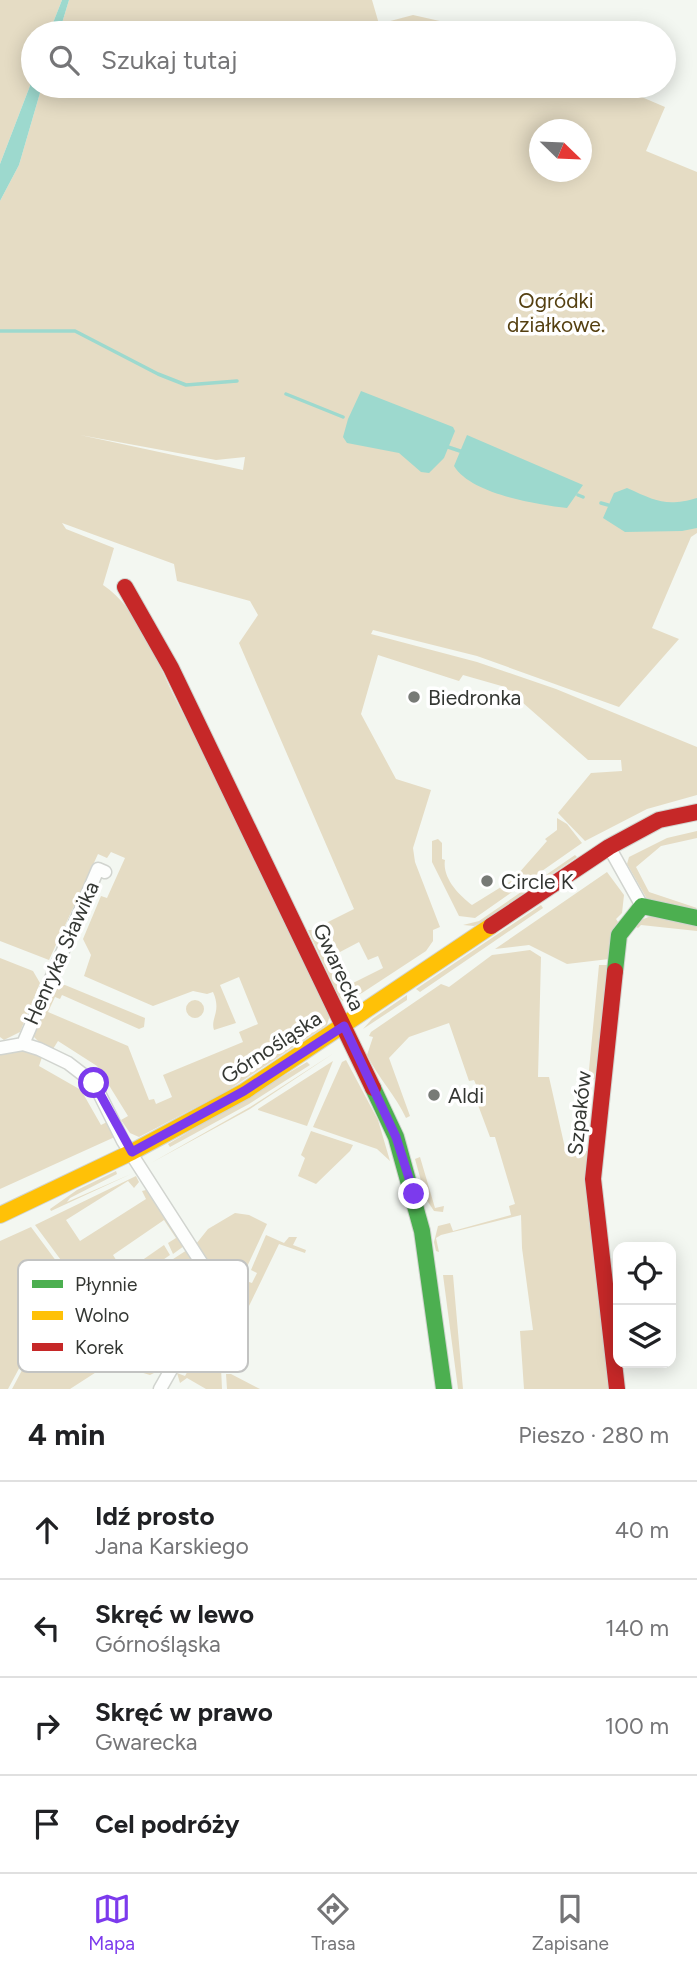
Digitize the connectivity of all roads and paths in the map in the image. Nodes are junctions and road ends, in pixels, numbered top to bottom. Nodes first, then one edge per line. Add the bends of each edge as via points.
1 (125, 587) dead end
2 (697, 812) edge
3 (609, 847) junction
4 (105, 872) dead end
5 (642, 906) junction
6 (697, 918) edge
7 (344, 1026) junction
8 (23, 1044) junction
9 (0, 1048) edge
10 (132, 1152) junction
11 (0, 1215) edge
12 (200, 1260) edge
13 (170, 1372) edge
14 (160, 1389) edge
15 (444, 1389) edge
16 (617, 1389) edge

1 - 7 street, Gwarecka via 171,668
2 - 3 street, Górnośląska via 659,820
3 - 5 street
3 - 7 street, Górnośląska
4 - 8 street, Henryka Sławika via 98,869
5 - 6 street
5 - 16 street, Szpaków via 619,935 594,1153 593,1179
7 - 10 street, Górnośląska via 244,1091
7 - 15 street, Gwarecka via 393,1130 414,1194
8 - 9 street
8 - 10 street via 88,1077
10 - 11 street, Górnośląska
10 - 12 street
13 - 14 street

